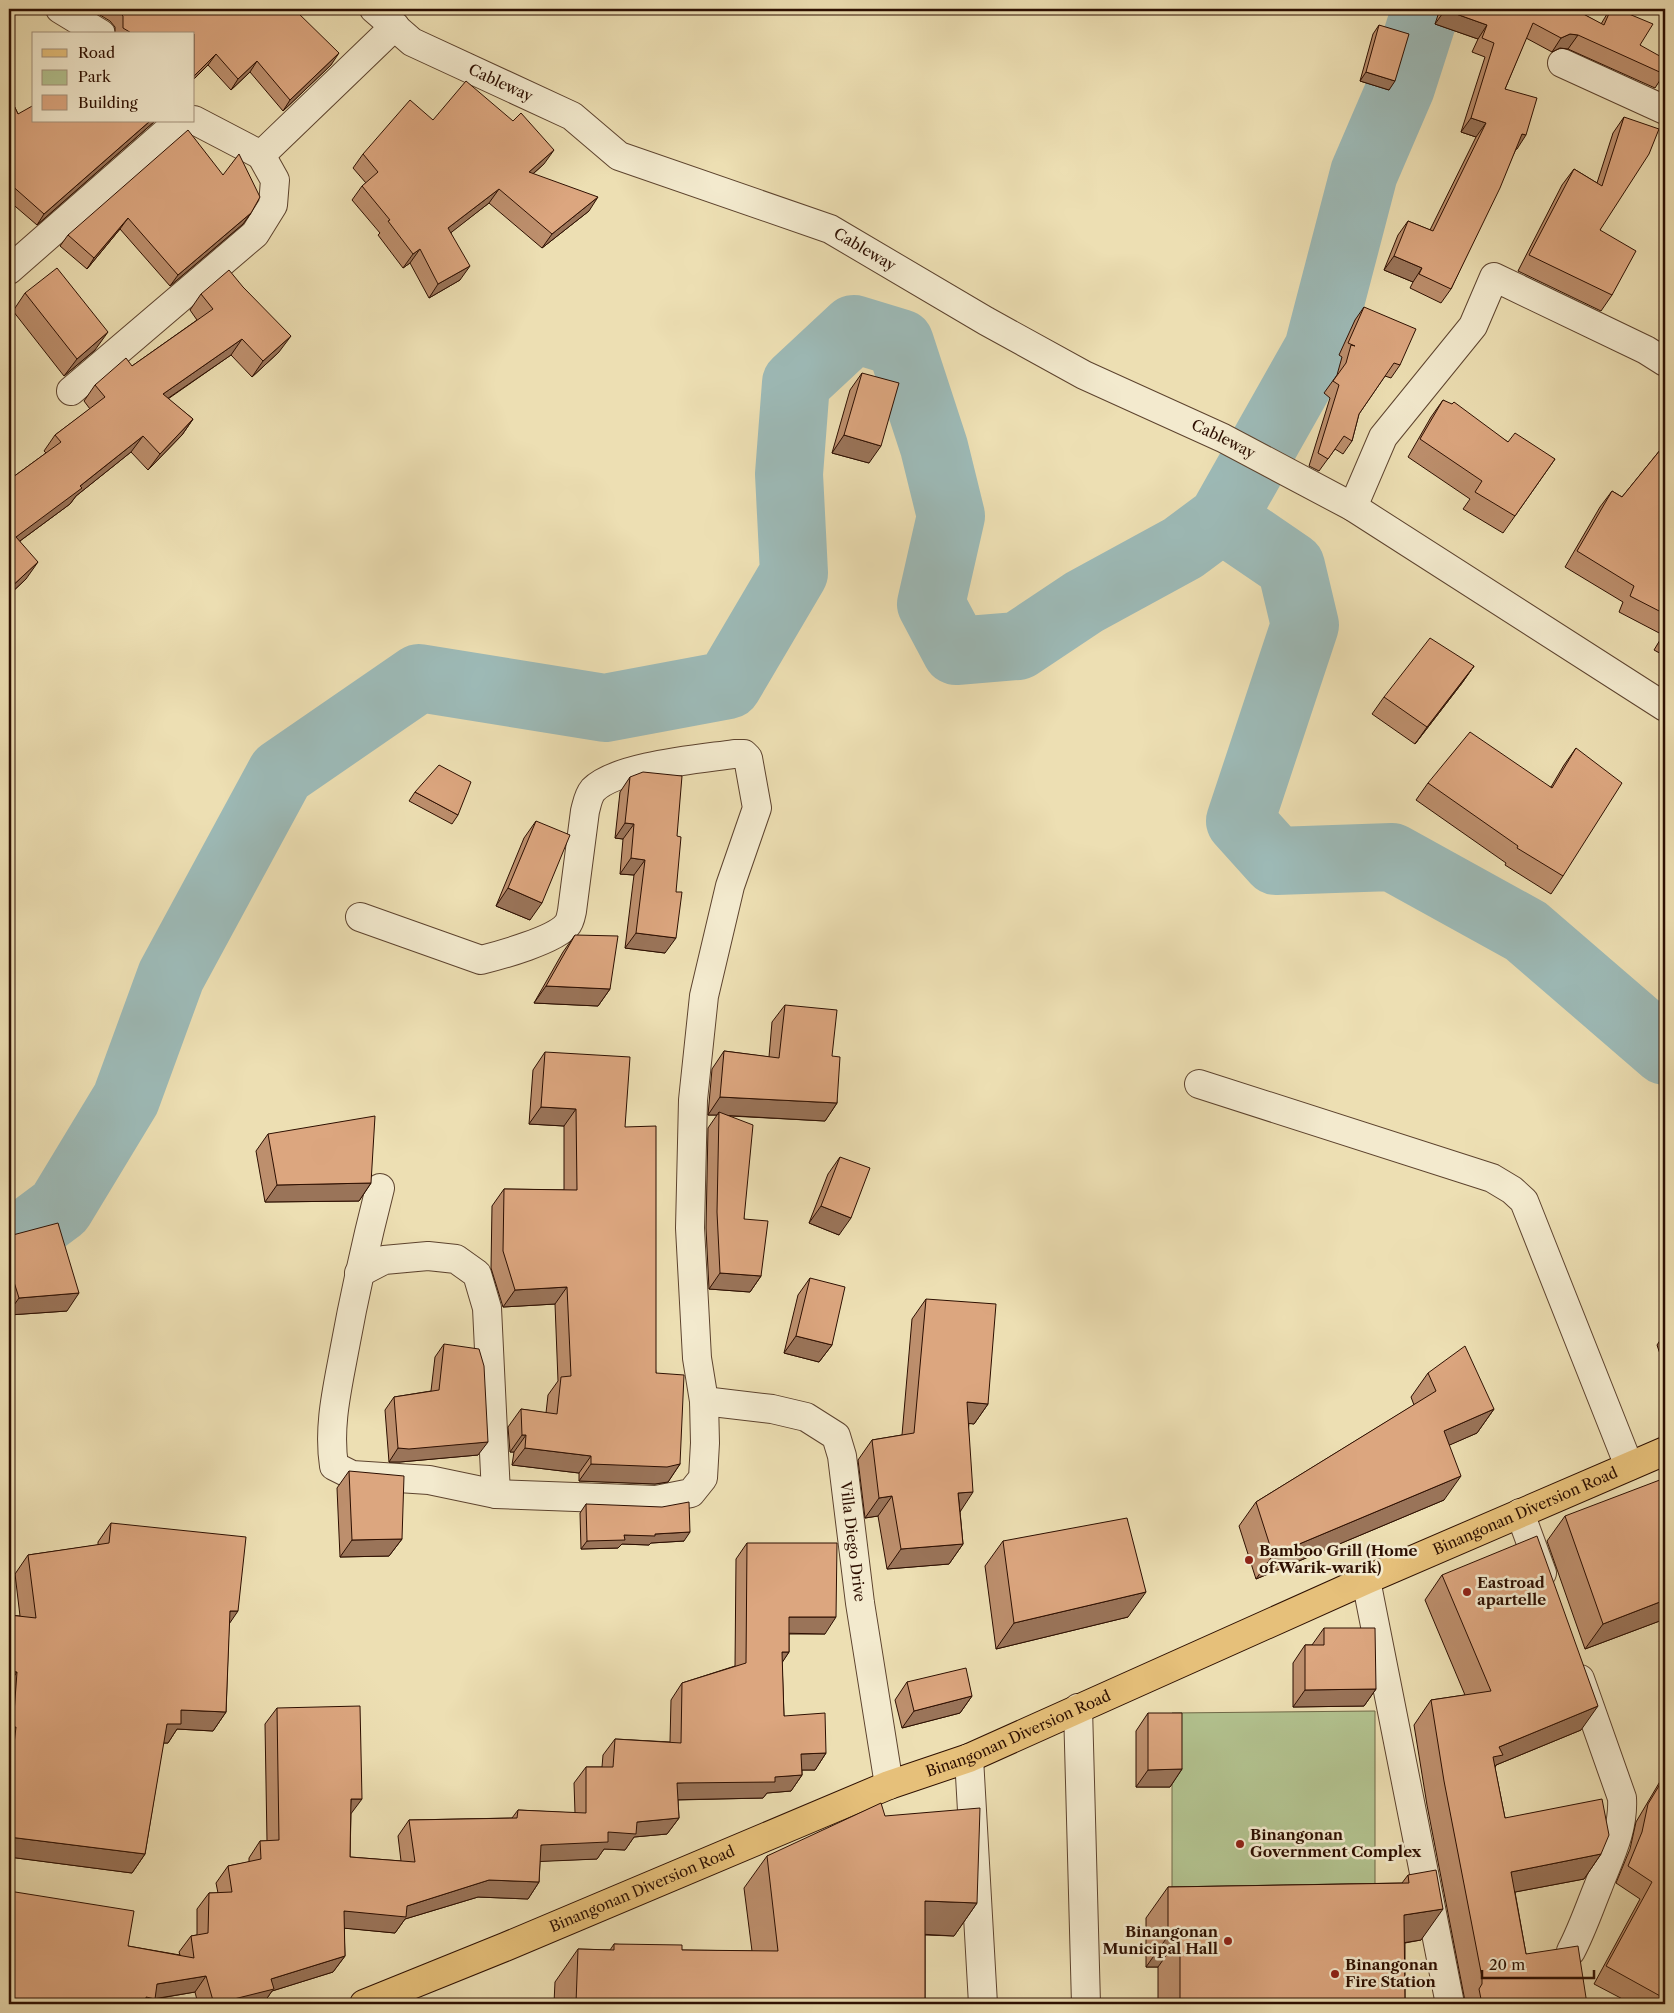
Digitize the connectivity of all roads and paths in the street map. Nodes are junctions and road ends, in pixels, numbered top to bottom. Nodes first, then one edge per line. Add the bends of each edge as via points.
1 (60, 9) edge
2 (374, 9) edge
3 (394, 26) junction
4 (98, 32) edge
5 (1562, 63) dead end
6 (1665, 110) edge
7 (195, 121) edge
8 (178, 122) edge
9 (261, 155) junction
10 (9, 270) edge
11 (1665, 362) edge
12 (71, 391) dead end
13 (1353, 507) junction
14 (1665, 707) edge
15 (360, 917) dead end
16 (1199, 1084) dead end
17 (380, 1188) dead end
18 (359, 1273) junction
19 (704, 1401) junction
20 (1665, 1451) edge
21 (1629, 1466) junction
22 (496, 1494) junction
23 (1520, 1513) junction
24 (1366, 1580) junction
25 (1550, 1596) edge
26 (1573, 1660) edge
27 (1078, 1708) junction
28 (969, 1758) junction
29 (889, 1785) junction
30 (1571, 1951) edge
31 (364, 2004) edge
32 (983, 2004) edge
33 (1086, 2004) edge
34 (1450, 2004) edge

1 - 4 street
2 - 3 street, Cableway
3 - 9 street
3 - 13 street, Cableway via 412,42 572,116 619,156 830,229 1084,375 1223,438
5 - 6 street
7 - 9 street
8 - 10 street
9 - 12 street via 275,180 274,197 273,205 255,234
11 - 13 street via 1494,277 1473,326 1383,438
13 - 14 street, Cableway
15 - 19 street via 481,960 559,933 569,924 587,800 593,790 609,779 638,770 734,754 744,754 748,758 757,808 730,886 704,996 693,1100 690,1228 697,1358
16 - 21 street via 1492,1178 1512,1190 1524,1201
17 - 18 street
18 - 22 street via 384,1260 428,1256 456,1259 477,1274 487,1308
18 - 22 street via 333,1413 331,1446 334,1466 352,1475 429,1480
19 - 22 street via 703,1478 691,1493 656,1500
19 - 29 street, Villa Diego Drive via 772,1409 806,1417 836,1436 842,1456 860,1604
20 - 21 main road, Binangonan Diversion Road
21 - 23 main road, Binangonan Diversion Road
23 - 24 main road, Binangonan Diversion Road
23 - 25 street
24 - 27 main road, Binangonan Diversion Road
24 - 34 street
26 - 30 street via 1622,1798 1622,1808 1618,1833 1588,1917
27 - 28 main road, Binangonan Diversion Road
27 - 33 street
28 - 29 main road, Binangonan Diversion Road
28 - 32 street
29 - 31 main road, Binangonan Diversion Road

